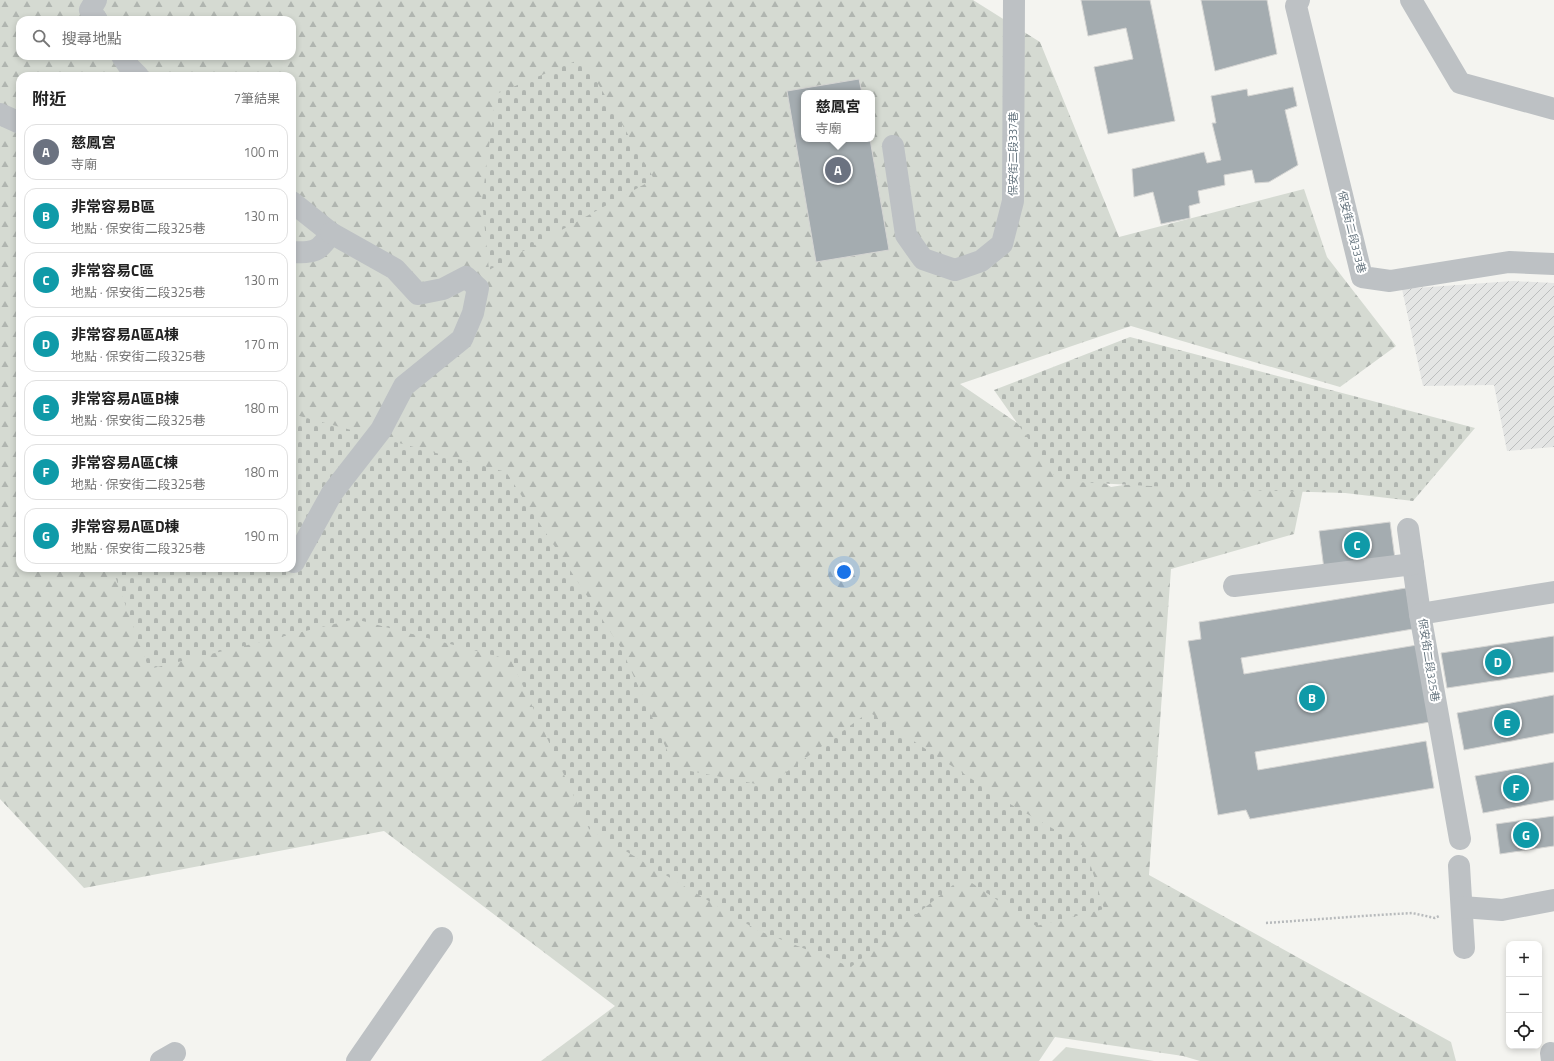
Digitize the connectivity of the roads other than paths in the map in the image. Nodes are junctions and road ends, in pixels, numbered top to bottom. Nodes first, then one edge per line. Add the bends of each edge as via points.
1 (96, 0) edge
2 (1014, 0) edge
3 (1299, 0) edge
4 (1411, 0) edge
5 (94, 16) edge
6 (125, 60) edge
7 (134, 72) edge
8 (1554, 109) edge
9 (0, 114) edge
10 (16, 121) edge
11 (894, 146) dead end
12 (296, 205) edge
13 (330, 233) junction
14 (296, 252) edge
15 (1554, 264) edge
16 (1408, 529) dead end
17 (296, 558) edge
18 (1413, 564) junction
19 (1234, 586) dead end
20 (1554, 592) edge
21 (1420, 614) junction
22 (1460, 839) dead end
23 (1459, 866) dead end
24 (1554, 900) edge
25 (1462, 907) junction
26 (442, 938) dead end
27 (1464, 948) dead end
28 (357, 1061) edge

1 - 5 street via 90,10
2 - 11 street, 保安街二段337巷 via 1013,201 1002,244 981,261 955,270 923,259 906,235
3 - 15 street, 保安街二段333巷 via 1296,6 1362,277 1390,281 1509,262
4 - 8 street via 1460,83
6 - 7 street
9 - 10 street
12 - 13 street
13 - 14 street via 322,246 308,252
13 - 17 street via 394,269 418,294 443,289 466,277 478,288 473,314 462,339 404,386 381,430 332,493
16 - 18 street
18 - 19 street
18 - 21 street
20 - 21 street, 保安街二段325巷
21 - 22 street, 保安街二段325巷
23 - 25 street
24 - 25 street via 1502,910
25 - 27 street
26 - 28 street

